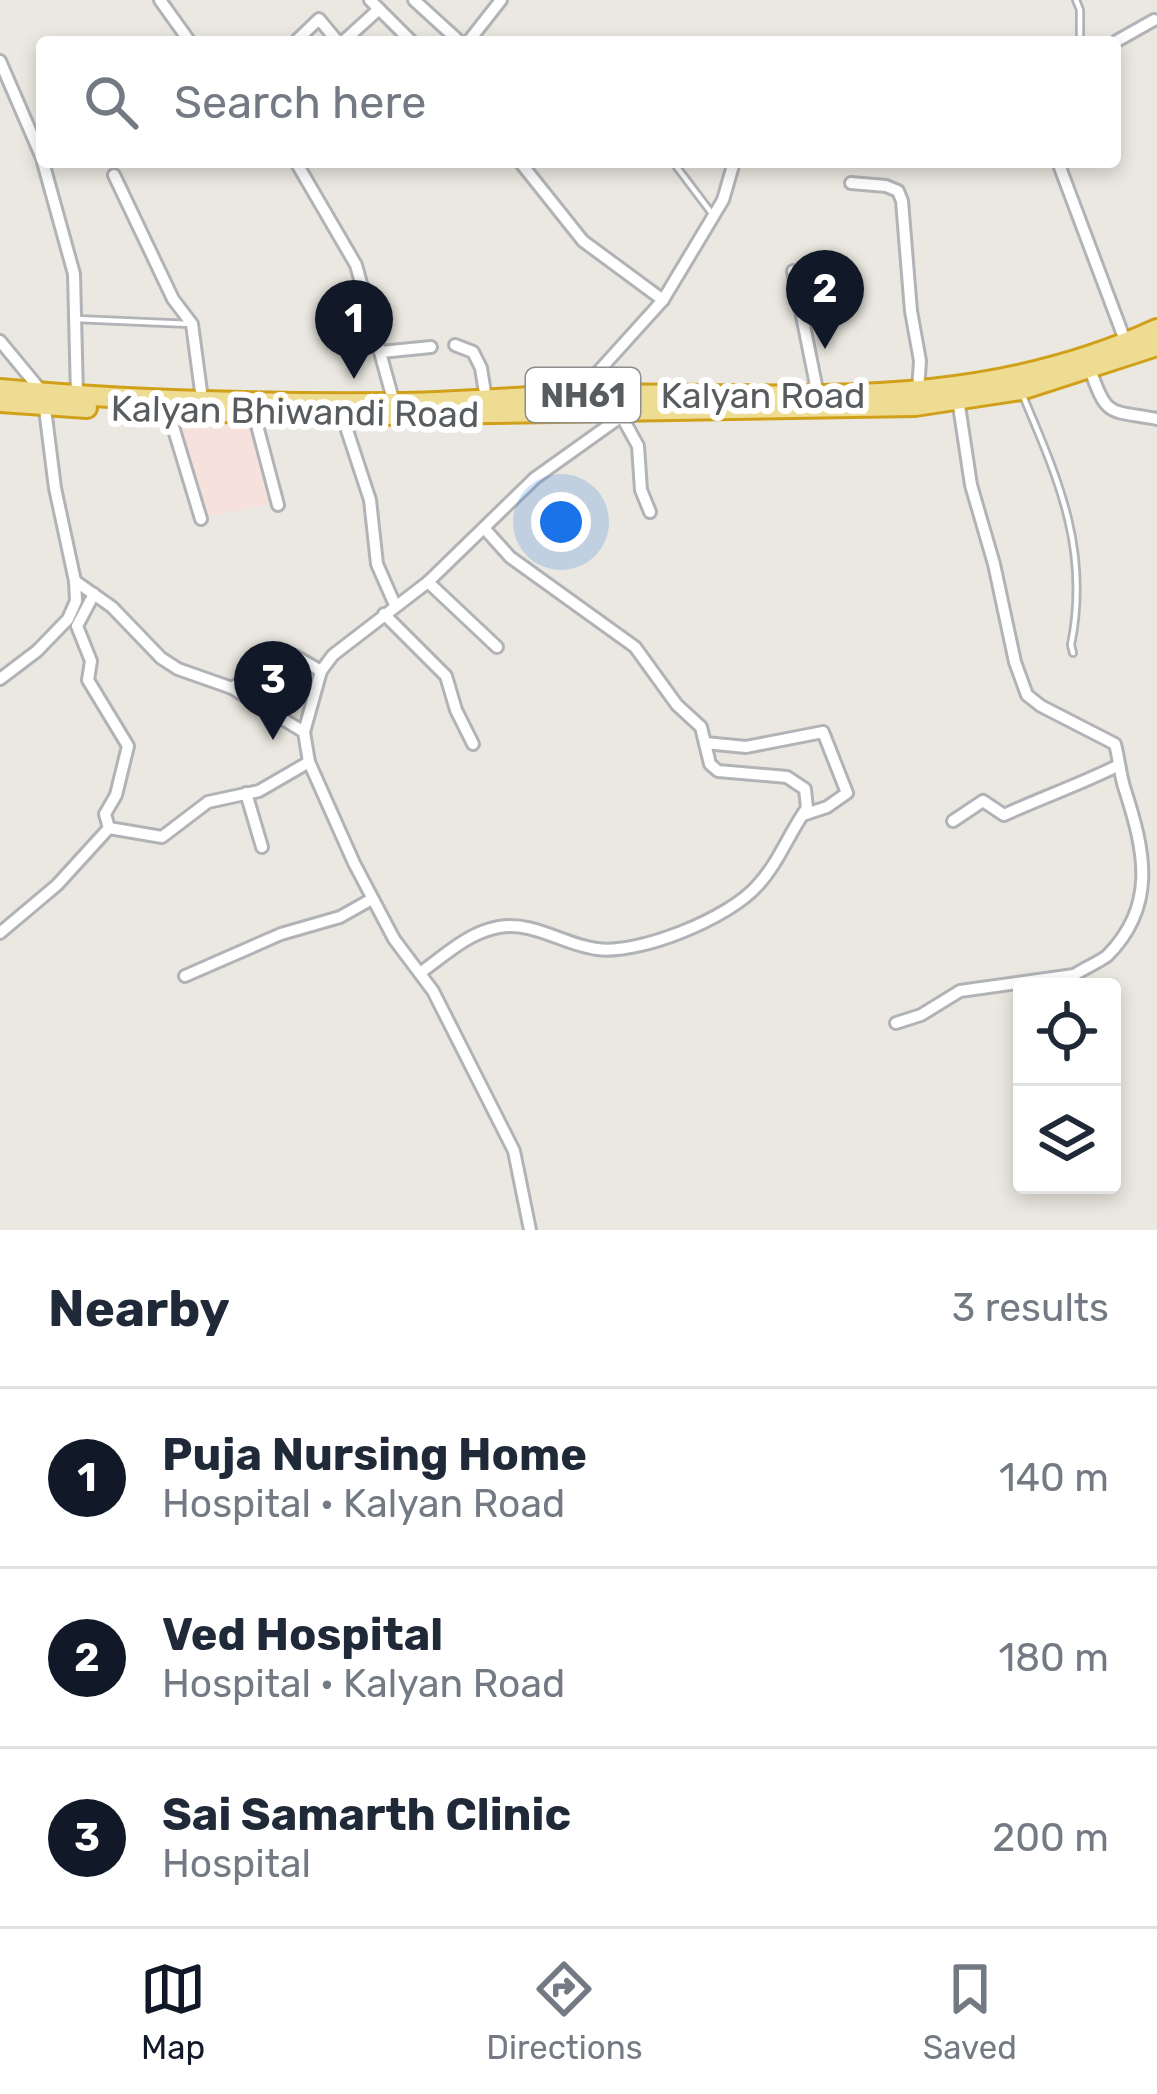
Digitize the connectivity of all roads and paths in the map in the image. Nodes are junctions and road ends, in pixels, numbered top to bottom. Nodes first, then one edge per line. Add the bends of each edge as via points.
1 (160, 0) edge
2 (414, 0) edge
3 (501, 0) edge
4 (1076, 0) edge
5 (374, 5) edge
6 (1154, 20) dead end
7 (393, 23) junction
8 (186, 36) edge
9 (301, 36) edge
10 (336, 36) edge
11 (346, 36) edge
12 (406, 36) edge
13 (460, 36) edge
14 (473, 36) edge
15 (1080, 36) edge
16 (1121, 39) edge
17 (0, 61) edge
18 (36, 144) edge
19 (45, 168) edge
20 (299, 168) edge
21 (525, 168) edge
22 (678, 168) edge
23 (732, 168) edge
24 (1060, 168) edge
25 (114, 175) dead end
26 (851, 182) dead end
27 (714, 216) junction
28 (794, 271) dead end
29 (664, 300) junction
30 (76, 320) junction
31 (192, 324) junction
32 (1157, 329) edge
33 (0, 341) edge
34 (1126, 343) junction
35 (455, 345) dead end
36 (1157, 346) edge
37 (431, 347) dead end
38 (381, 352) junction
39 (1090, 369) junction
40 (0, 389) edge
41 (1021, 390) junction
42 (918, 393) junction
43 (577, 395) junction
44 (818, 395) junction
45 (77, 396) junction
46 (202, 399) junction
47 (486, 399) junction
48 (958, 399) junction
49 (45, 400) junction
50 (0, 402) edge
51 (394, 404) junction
52 (631, 408) junction
53 (168, 410) junction
54 (254, 414) junction
55 (342, 415) junction
56 (1157, 419) edge
57 (278, 505) dead end
58 (650, 512) dead end
59 (201, 518) dead end
60 (484, 528) junction
61 (75, 580) junction
62 (428, 582) junction
63 (94, 594) junction
64 (395, 605) junction
65 (384, 614) junction
66 (497, 647) dead end
67 (1073, 653) dead end
68 (321, 671) junction
69 (0, 679) edge
70 (232, 688) junction
71 (304, 732) junction
72 (704, 743) junction
73 (473, 744) dead end
74 (309, 762) junction
75 (1119, 765) junction
76 (246, 793) junction
77 (802, 815) junction
78 (952, 821) dead end
79 (110, 829) junction
80 (262, 847) dead end
81 (373, 899) junction
82 (0, 933) edge
83 (420, 973) junction
84 (185, 976) dead end
85 (1078, 978) edge
86 (1013, 986) edge
87 (896, 1022) dead end
88 (530, 1230) edge

1 - 8 street
2 - 7 street
2 - 13 street
3 - 14 street
4 - 15 lane
5 - 7 street
5 - 11 street
6 - 16 street
7 - 12 street
9 - 10 street via 319,19
17 - 18 street
19 - 30 street via 74,274
20 - 38 street via 356,265
21 - 29 street via 583,241
22 - 27 lane
23 - 27 street
24 - 34 street
25 - 31 street
26 - 42 street via 886,186 902,201
27 - 29 street
28 - 44 street
29 - 43 street
30 - 31 lane
30 - 45 street
31 - 46 street
32 - 34 highway, Kalyan Road / NH61
33 - 49 street
34 - 42 highway, Kalyan Road / NH61 via 1017,377
35 - 47 street via 473,352
36 - 39 highway, Kalyan Bhiwandi Road / NH61
37 - 38 street
38 - 51 street
39 - 41 highway, Kalyan Bhiwandi Road / NH61
39 - 56 street via 1105,406
40 - 49 highway, Kalyan Road / NH61
41 - 48 highway, Kalyan Bhiwandi Road / NH61
41 - 67 lane via 1076,548
42 - 44 highway, Kalyan Road / NH61
43 - 47 highway, Kalyan Road / NH61
43 - 52 highway, Kalyan Road / NH61
44 - 52 highway, Kalyan Road / NH61
45 - 46 highway, Kalyan Road / NH61
45 - 49 highway, Kalyan Road / NH61
46 - 51 highway, Kalyan Road / NH61
47 - 51 highway, Kalyan Road / NH61
48 - 52 highway, Kalyan Bhiwandi Road / NH61 via 774,411
48 - 75 street via 971,485 1027,695 1108,737
49 - 50 highway, Kalyan Bhiwandi Road / NH61
49 - 53 highway, Kalyan Bhiwandi Road / NH61
49 - 61 street
52 - 55 highway, Kalyan Bhiwandi Road / NH61
52 - 58 street
52 - 60 street
53 - 54 highway, Kalyan Bhiwandi Road / NH61
53 - 59 street
54 - 55 highway, Kalyan Bhiwandi Road / NH61
54 - 57 street
55 - 64 street via 370,500 377,564
60 - 62 street
60 - 72 street via 510,557 635,646 701,727
61 - 63 street
61 - 69 street via 68,619
62 - 64 street
62 - 66 street
63 - 70 street via 178,670
63 - 79 street via 77,626 91,661 88,680 128,746 105,814
64 - 65 street
65 - 68 street
65 - 73 street via 446,676
68 - 70 street via 295,656
68 - 71 street
70 - 71 street
71 - 74 street
72 - 77 street via 718,771 798,782 808,800
72 - 77 street via 746,746 824,732 848,793
74 - 76 street
74 - 81 street
75 - 78 street via 1004,815 983,801
75 - 85 street via 1148,856 1147,890 1130,933
76 - 79 street via 208,802 162,837
76 - 80 street
77 - 83 street via 756,888 659,940 596,949 504,926 476,933
79 - 82 street
81 - 83 street
81 - 84 street
83 - 88 street via 514,1151
86 - 87 street via 960,991

